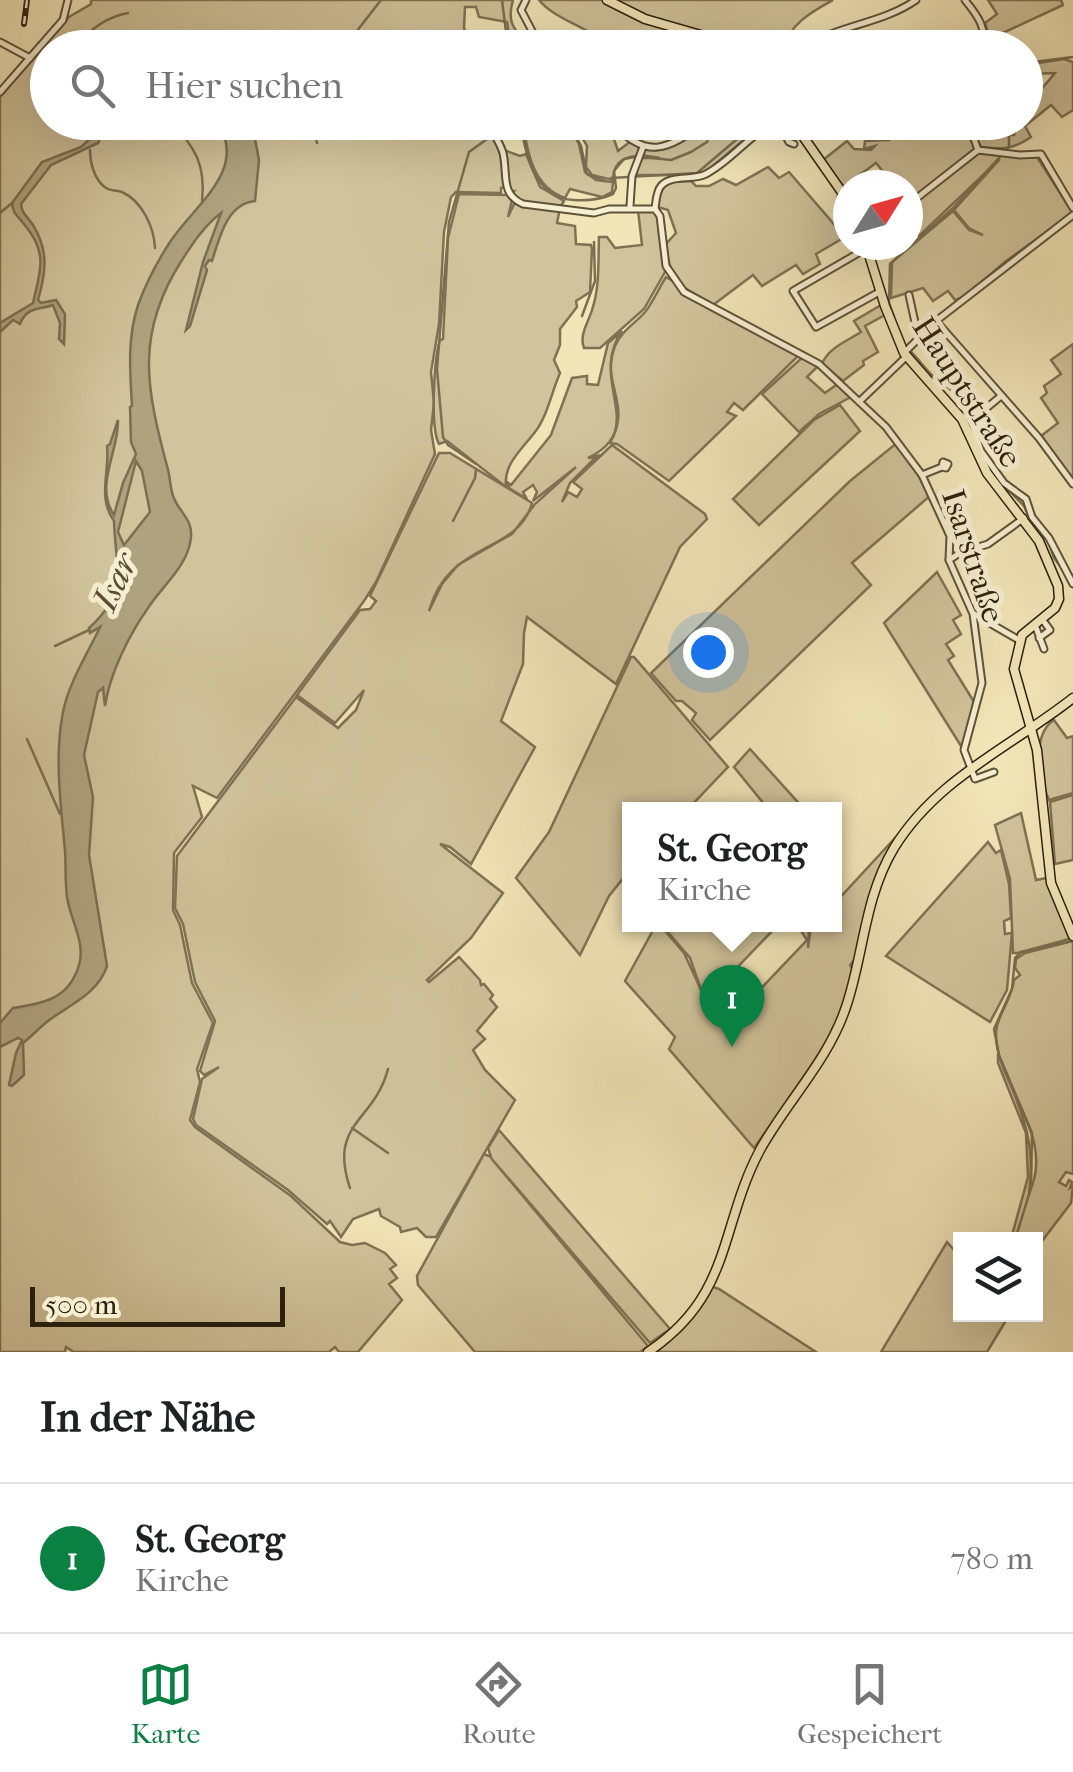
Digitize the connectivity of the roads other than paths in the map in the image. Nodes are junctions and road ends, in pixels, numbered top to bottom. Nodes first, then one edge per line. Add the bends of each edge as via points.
1 (68, 0) edge
2 (526, 0) edge
3 (607, 0) edge
4 (916, 0) edge
5 (965, 0) edge
6 (54, 30) edge
7 (531, 30) edge
8 (678, 30) edge
9 (841, 30) edge
10 (982, 30) edge
11 (0, 42) edge
12 (30, 58) joint
13 (0, 92) edge
14 (496, 140) edge
15 (631, 140) edge
16 (679, 140) edge
17 (751, 140) edge
18 (787, 140) edge
19 (805, 140) edge
20 (974, 140) edge
21 (794, 144) dead end
22 (643, 147) junction
23 (978, 150) junction
24 (833, 182) edge
25 (923, 192) edge
26 (630, 207) junction
27 (655, 209) junction
28 (1073, 211) edge
29 (844, 260) edge
30 (869, 260) edge
31 (880, 291) junction
32 (909, 296) dead end
33 (936, 320) junction
34 (918, 336) junction
35 (907, 352) junction
36 (1001, 396) junction
37 (860, 400) junction
38 (968, 423) junction
39 (942, 467) dead end
40 (922, 475) junction
41 (1073, 484) edge
42 (1022, 507) junction
43 (951, 548) junction
44 (960, 553) junction
45 (950, 560) junction
46 (1068, 587) edge
47 (973, 614) junction
48 (1039, 621) junction
49 (1040, 638) junction
50 (1020, 640) junction
51 (1044, 650) dead end
52 (1073, 698) edge
53 (1031, 728) junction
54 (970, 768) junction
55 (994, 772) dead end
56 (1073, 936) edge
57 (648, 1352) edge

1 - 6 street
2 - 7 street via 520,10
3 - 8 main road
4 - 9 street
5 - 10 street
11 - 12 street
12 - 13 street
14 - 26 street via 514,200 594,214
15 - 22 street
16 - 22 street
17 - 27 street via 695,179 664,182
18 - 21 street
19 - 24 main road
20 - 23 street
22 - 26 street
23 - 25 street
23 - 28 street via 1041,154
26 - 27 street
27 - 37 street, Isarstraße via 669,273 684,292 820,364
28 - 33 street
29 - 31 street via 794,291 816,327
30 - 31 main road, Hauptstraße
31 - 35 main road, Hauptstraße
32 - 34 street
33 - 34 street
33 - 36 street
34 - 35 street
35 - 37 street
35 - 38 main road, Hauptstraße
36 - 38 street
36 - 41 street
37 - 40 street, Isarstraße
38 - 42 main road, Hauptstraße via 987,474
39 - 40 street
40 - 43 street, Isarstraße
42 - 44 street via 988,544
42 - 46 main road, Hauptstraße
42 - 46 street via 1049,538
43 - 44 street
43 - 45 street, Isarstraße
44 - 45 street
45 - 47 street, Isarstraße
46 - 48 main road
47 - 50 street
47 - 54 street, Isarstraße via 982,683 964,750
48 - 49 street
48 - 49 street via 1050,630
48 - 50 main road
49 - 51 street
50 - 53 main road via 1015,678
52 - 53 main road
53 - 54 main road
53 - 56 main road via 1052,883
54 - 55 street via 975,779
54 - 57 main road via 924,808 892,851 873,892 852,986 828,1048 760,1152 712,1283 688,1317

